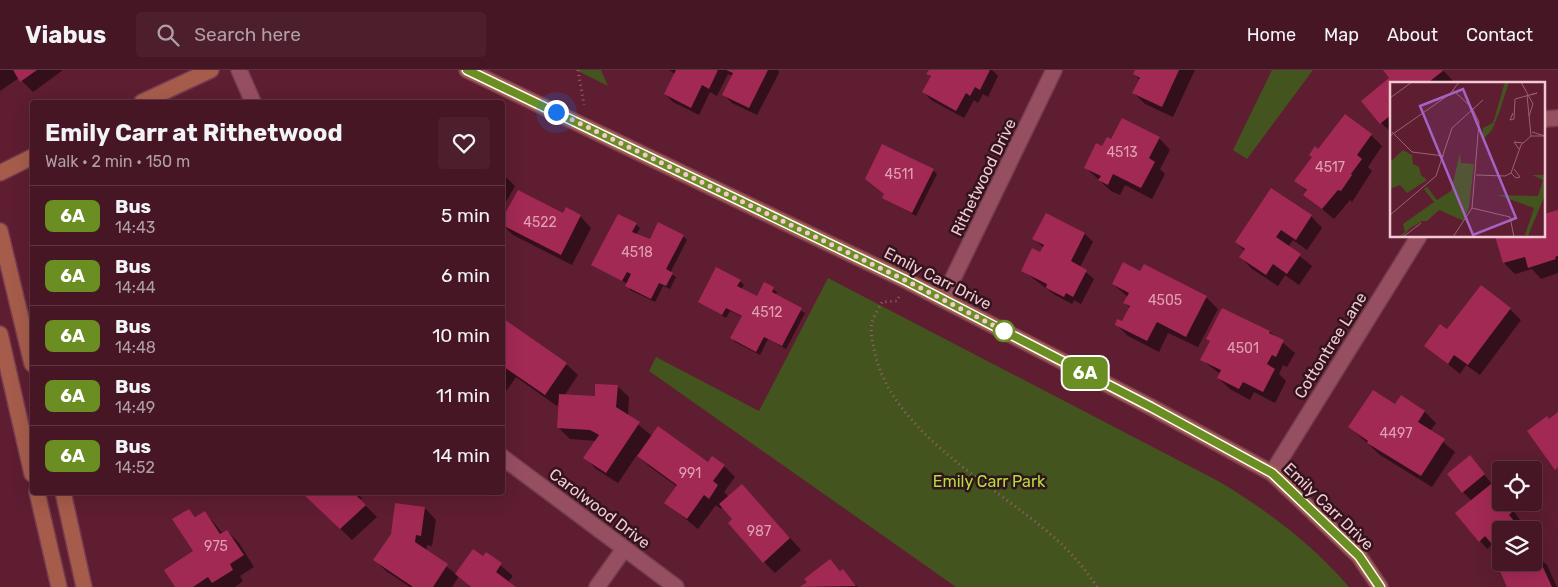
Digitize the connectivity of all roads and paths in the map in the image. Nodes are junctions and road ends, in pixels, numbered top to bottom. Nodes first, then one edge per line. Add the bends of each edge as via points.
1 (211, 70) edge
2 (239, 70) edge
3 (467, 70) edge
4 (578, 70) edge
5 (1054, 70) edge
6 (146, 100) edge
7 (252, 100) edge
8 (588, 128) junction
9 (30, 158) edge
10 (0, 173) edge
11 (0, 231) edge
12 (1417, 238) edge
13 (907, 281) junction
14 (942, 299) junction
15 (0, 334) edge
16 (30, 356) edge
17 (505, 459) edge
18 (30, 465) edge
19 (1272, 473) junction
20 (38, 495) edge
21 (64, 495) edge
22 (624, 549) junction
23 (59, 587) edge
24 (84, 587) edge
25 (597, 587) edge
26 (676, 587) edge
27 (1097, 587) edge
28 (1380, 587) edge

1 - 6 street
2 - 7 street
3 - 8 street, Emily Carr Drive
4 - 8 path
5 - 14 street, Rithetwood Drive
8 - 13 street, Emily Carr Drive
9 - 10 street
11 - 16 street
12 - 19 street, Cottontree Lane
13 - 14 street, Emily Carr Drive
13 - 27 path via 897,301 882,302 872,322 871,336 877,368 893,394 935,442 1050,533 1086,569
14 - 19 street, Emily Carr Drive
15 - 18 street
17 - 22 street, Carolwood Drive
19 - 28 street, Emily Carr Drive via 1359,556
20 - 23 street
21 - 24 street
22 - 25 street
22 - 26 street, Carolwood Drive

